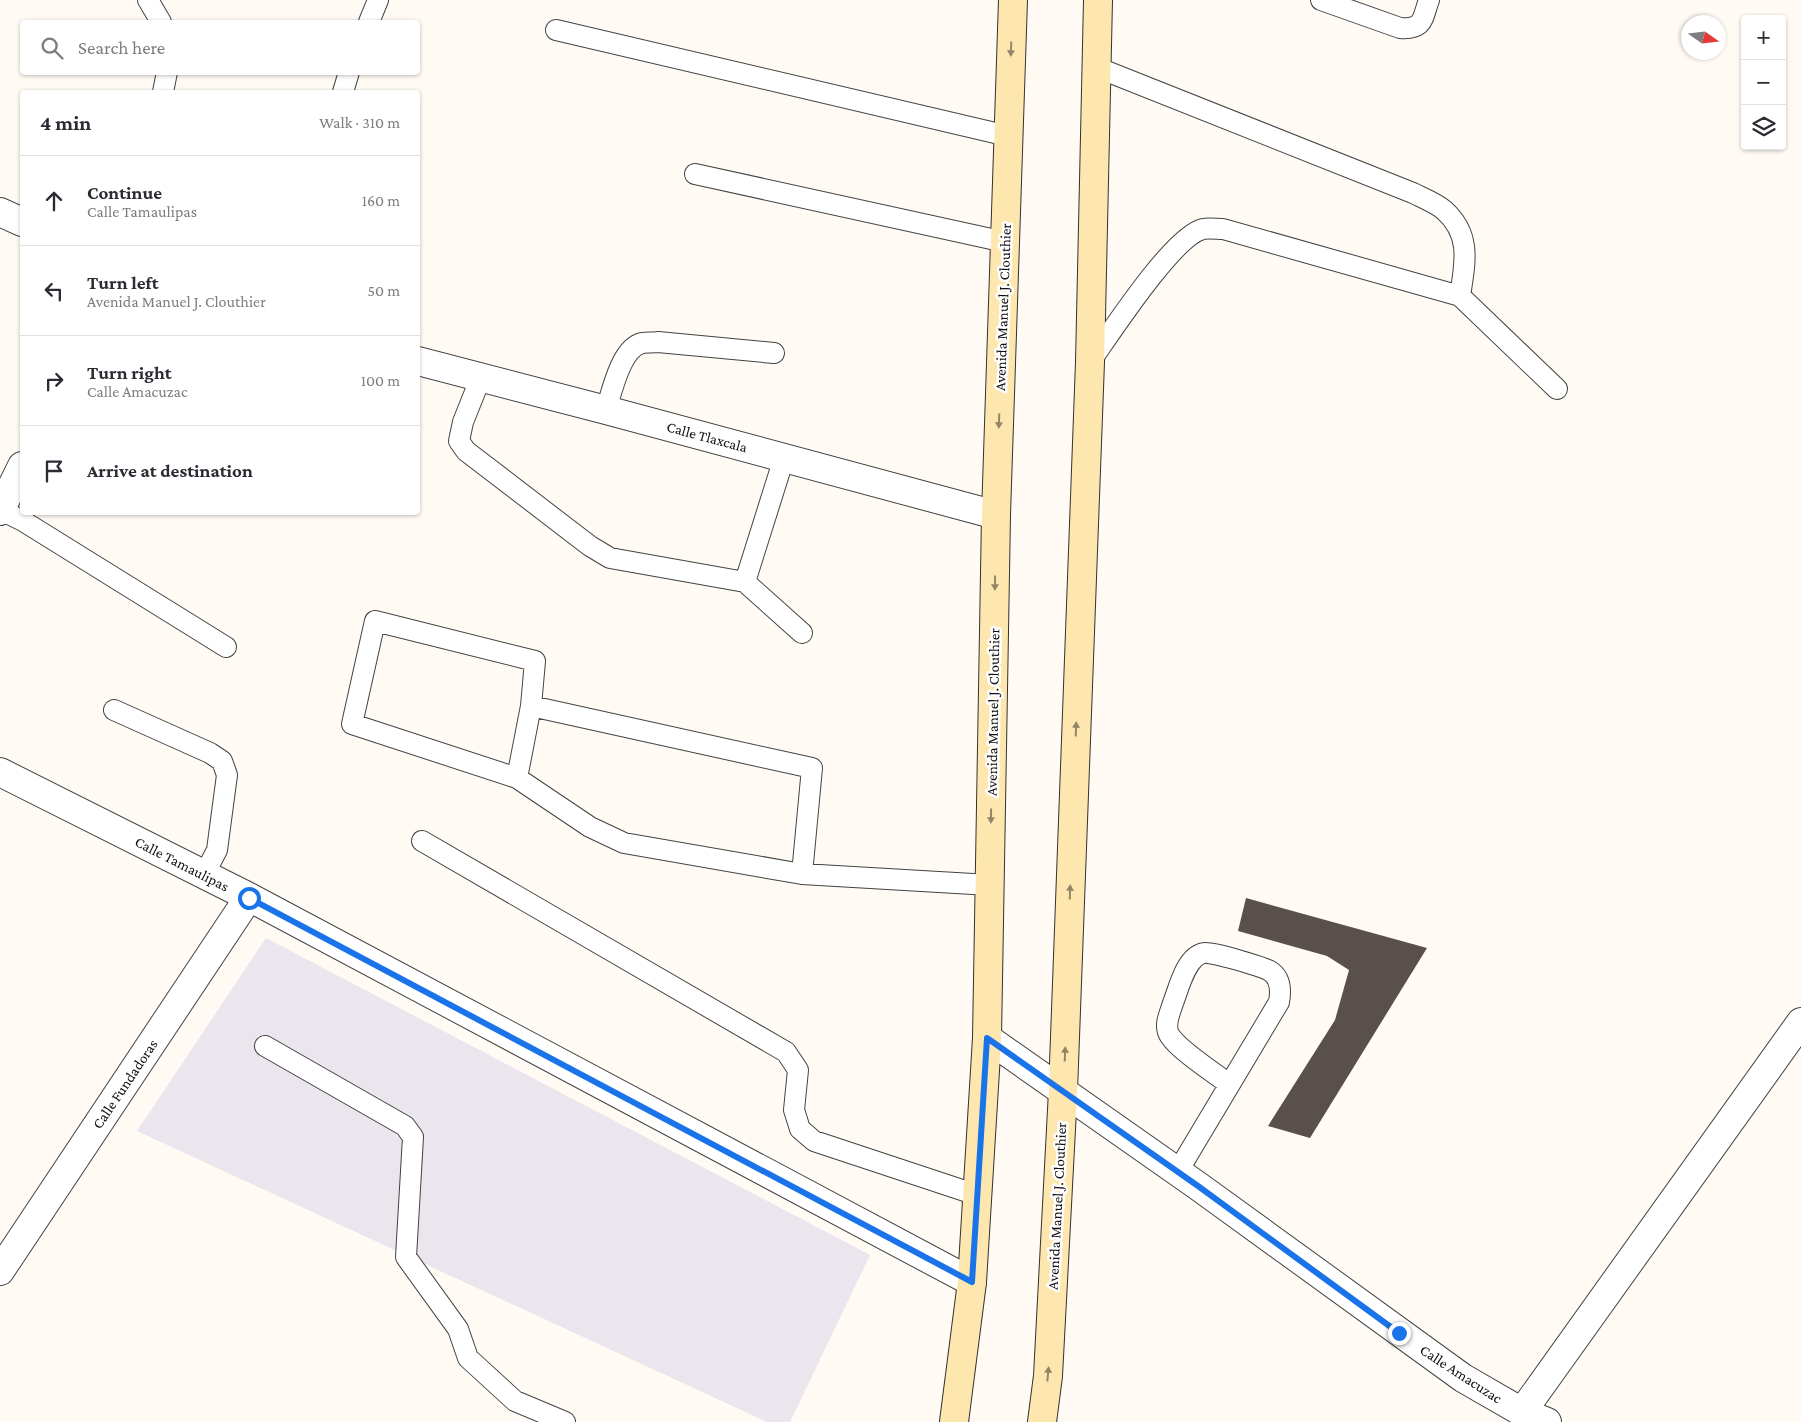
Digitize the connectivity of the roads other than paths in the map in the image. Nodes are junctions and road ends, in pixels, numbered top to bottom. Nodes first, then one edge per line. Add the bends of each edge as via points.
1 (148, 0) edge
2 (378, 0) edge
3 (1013, 0) edge
4 (1098, 0) edge
5 (1321, 0) edge
6 (1429, 0) edge
7 (160, 20) edge
8 (370, 20) edge
9 (556, 30) dead end
10 (1096, 67) junction
11 (166, 75) edge
12 (348, 75) edge
13 (163, 90) edge
14 (344, 90) edge
15 (1008, 136) junction
16 (695, 174) dead end
17 (0, 212) edge
18 (20, 221) edge
19 (1005, 242) junction
20 (1460, 296) junction
21 (774, 353) dead end
22 (1090, 362) junction
23 (420, 363) edge
24 (481, 378) junction
25 (1557, 389) dead end
26 (606, 410) junction
27 (784, 458) junction
28 (20, 470) edge
29 (0, 510) edge
30 (996, 515) junction
31 (745, 582) junction
32 (802, 633) dead end
33 (226, 647) dead end
34 (531, 706) junction
35 (114, 710) dead end
36 (0, 772) edge
37 (517, 778) junction
38 (422, 841) dead end
39 (802, 874) junction
40 (204, 875) junction
41 (990, 885) junction
42 (249, 898) junction
43 (1801, 1022) edge
44 (987, 1038) junction
45 (266, 1046) dead end
46 (1229, 1084) junction
47 (1063, 1090) junction
48 (1178, 1172) junction
49 (977, 1195) junction
50 (0, 1271) edge
51 (972, 1282) junction
52 (1522, 1412) junction
53 (565, 1422) edge
54 (954, 1422) edge
55 (1042, 1422) edge
56 (1547, 1422) edge

1 - 7 lane
2 - 8 lane
3 -> 15 main road, Avenida Manuel J. Clouthier
4 - 10 main road, Avenida Manuel J. Clouthier
5 - 6 lane via 1412,30 1420,24
9 - 15 lane
10 - 20 lane via 1413,193 1443,209 1460,230 1466,255
10 - 22 main road, Avenida Manuel J. Clouthier
11 - 13 lane
12 - 14 lane
15 - 19 main road, Avenida Manuel J. Clouthier
16 - 19 lane
17 - 18 street
19 -> 30 main road, Avenida Manuel J. Clouthier
20 - 22 lane via 1223,229 1203,229 1184,240 1164,260
20 - 25 lane
21 - 26 lane via 641,343 628,352
47 -> 22 main road, Avenida Manuel J. Clouthier
23 - 24 street, Calle Tlaxcala
24 - 26 street, Calle Tlaxcala
24 - 31 lane via 459,441 466,451 610,558
26 - 27 street, Calle Tlaxcala
27 - 30 street, Calle Tlaxcala
27 - 31 lane
28 - 29 street
29 - 33 lane via 23,521
30 -> 41 main road, Avenida Manuel J. Clouthier
31 - 32 lane
34 - 37 lane
34 - 37 lane via 535,661 375,621 352,724
34 - 39 lane via 812,768
35 - 40 lane via 222,761 227,775 217,850
36 - 40 street, Calle Tamaulipas
37 - 39 lane via 590,827 624,843
38 - 49 lane via 786,1052 798,1070 794,1110 800,1129 814,1140
39 - 41 lane
40 - 42 street, Calle Tamaulipas
41 - 44 main road, Avenida Manuel J. Clouthier
42 - 50 street, Calle Fundadoras
42 - 51 street, Calle Tamaulipas
43 - 52 street
44 - 47 street, Calle Amacuzac
44 - 49 main road, Avenida Manuel J. Clouthier
45 - 53 lane via 405,1126 413,1137 406,1257 458,1328 468,1358 515,1401
46 - 46 lane via 1168,1034 1167,1020 1186,968 1204,952 1271,971 1281,991 1279,1002
46 - 48 lane
47 - 48 street, Calle Amacuzac
55 -> 47 main road, Avenida Manuel J. Clouthier via 1048,1376
48 - 52 street, Calle Amacuzac via 1463,1378
49 - 51 main road, Avenida Manuel J. Clouthier
51 - 54 main road, Avenida Manuel J. Clouthier
52 - 56 street, Calle Amacuzac

